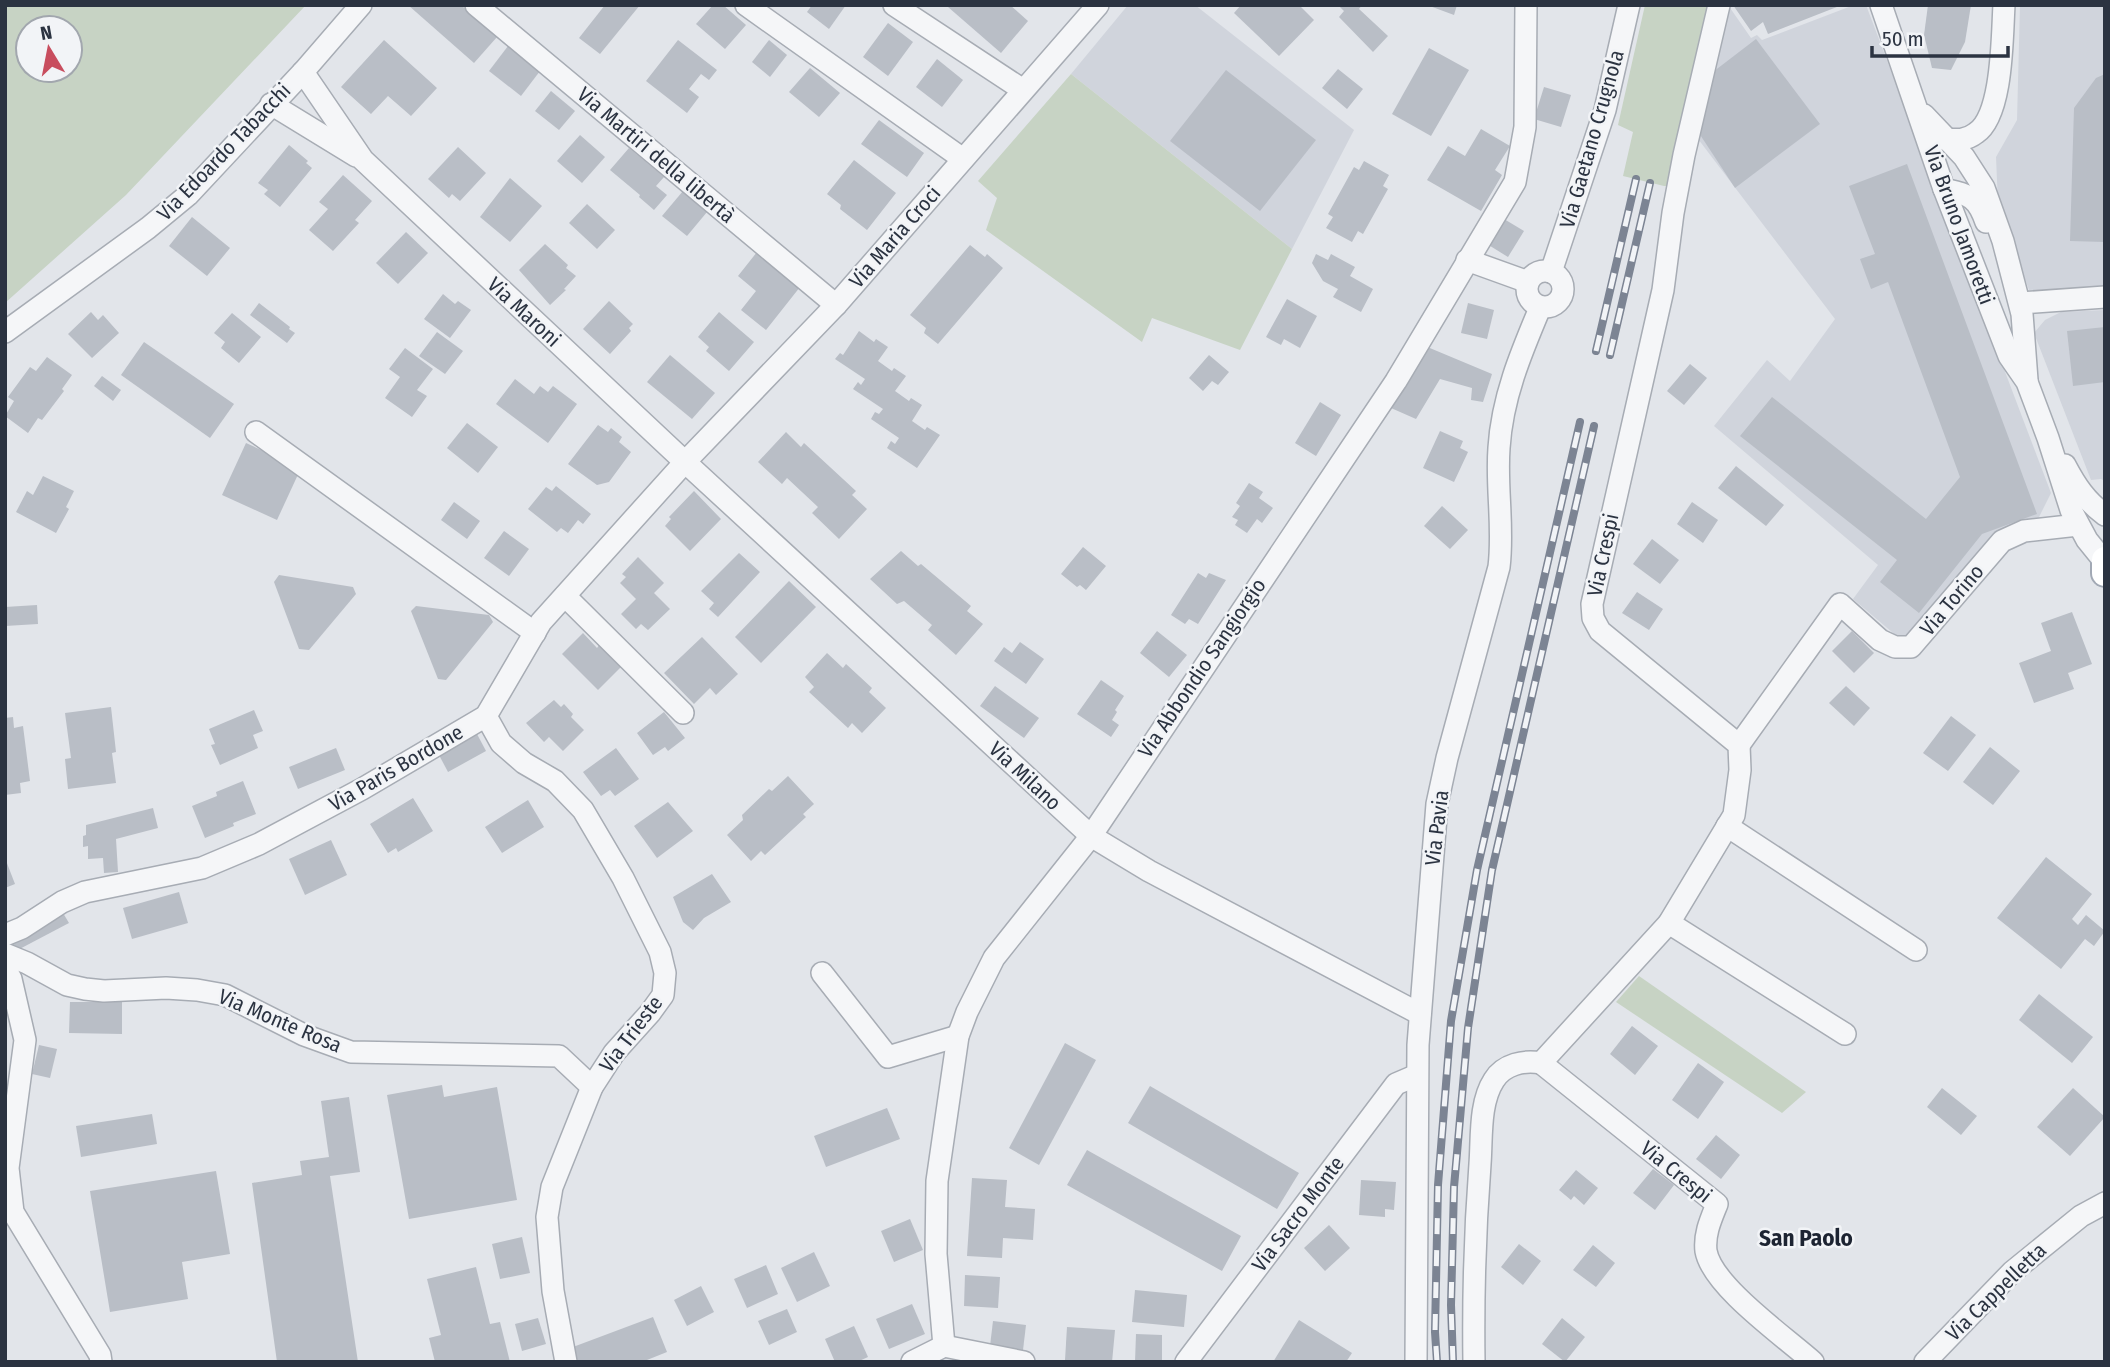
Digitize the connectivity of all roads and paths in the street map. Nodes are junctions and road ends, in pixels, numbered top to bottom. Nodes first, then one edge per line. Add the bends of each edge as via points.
1 (361, 5) edge
2 (476, 5) edge
3 (746, 5) edge
4 (894, 5) edge
5 (1098, 5) edge
6 (1526, 5) edge
7 (1629, 5) edge
8 (1719, 5) edge
9 (1881, 5) edge
10 (2004, 5) edge
11 (303, 72) junction
12 (1023, 90) junction
13 (1914, 101) junction
14 (271, 104) junction
15 (1944, 139) junction
16 (963, 159) junction
17 (363, 160) junction
18 (1951, 191) junction
19 (1467, 260) junction
20 (1551, 272) junction
21 (1528, 282) junction
22 (2017, 293) junction
23 (2105, 297) edge
24 (836, 304) junction
25 (1540, 308) junction
26 (5, 332) edge
27 (2027, 382) junction
28 (256, 432) dead end
29 (2048, 438) junction
30 (685, 462) junction
31 (2105, 515) edge
32 (2078, 525) junction
33 (2105, 560) edge
34 (2105, 573) edge
35 (565, 597) junction
36 (535, 633) junction
37 (683, 713) dead end
38 (486, 716) junction
39 (1740, 745) junction
40 (1727, 826) junction
41 (1091, 836) junction
42 (1669, 923) junction
43 (5, 935) edge
44 (1916, 950) dead end
45 (5, 954) edge
46 (5, 968) edge
47 (822, 973) dead end
48 (1420, 1014) junction
49 (1845, 1034) dead end
50 (958, 1036) junction
51 (1541, 1063) junction
52 (1417, 1075) junction
53 (592, 1087) junction
54 (7, 1168) edge
55 (2105, 1203) edge
56 (944, 1346) junction
57 (107, 1359) edge
58 (566, 1362) edge
59 (912, 1362) edge
60 (1024, 1362) edge
61 (1186, 1362) edge
62 (1416, 1362) edge
63 (1475, 1362) edge
64 (1813, 1362) edge
65 (1924, 1362) edge

1 - 11 street, Via Edoardo Tabacchi
2 - 24 street, Via Martiri della libertà
3 - 16 street
4 - 12 street
5 - 12 street, Via Maria Croci
6 - 19 street, Via Abbondio Sangiorgio via 1525,127 1515,183
7 - 20 street, Via Gaetano Crugnola via 1605,110
8 - 39 street, Via Crespi via 1682,167 1663,290 1592,604 1600,631
9 - 13 street, Via Bruno Jamoretti
10 - 15 street via 1998,91 1989,116 1978,132 1961,140
11 - 14 street, Via Edoardo Tabacchi
11 - 17 street, Via Maroni
12 - 16 street, Via Maria Croci
13 - 15 street
13 - 18 street, Via Bruno Jamoretti
14 - 17 street, Via Maroni
14 - 26 street, Via Edoardo Tabacchi via 188,195
15 - 22 street via 1964,157 1984,188
16 - 24 street, Via Maria Croci
17 - 30 street, Via Maroni
18 - 22 street via 1995,283 2005,293
18 - 27 street, Via Bruno Jamoretti via 2009,356
19 - 21 street
19 - 41 street, Via Abbondio Sangiorgio via 1396,381
20 - 21 street via 1538,272
20 - 25 street via 1558,276 1564,291 1555,305
21 - 25 street via 1528,296
22 - 23 street
22 - 27 street
24 - 30 street, Via Maria Croci
25 - 48 street, Via Pavia via 1505,408 1499,447 1499,567 1437,804
27 - 29 street, Via Bruno Jamoretti
28 - 36 street
29 - 31 street, Via Bruno Jamoretti via 2078,489
29 - 32 street, Via Bruno Jamoretti
30 - 35 street, Via Paris Bordone
30 - 41 street, Via Milano
32 - 33 street, Via Bruno Jamoretti
32 - 39 street, Via Torino via 2024,531 2002,541 1911,648 1880,640 1840,604
33 - 34 main road
35 - 36 street, Via Paris Bordone
35 - 37 street
36 - 38 street, Via Paris Bordone
38 - 43 street, Via Paris Bordone via 259,844 202,868 85,892
38 - 53 street, Via Trieste via 501,743 555,781 583,810 624,878 660,953 663,995
39 - 40 street via 1734,815
40 - 42 street
40 - 44 street
41 - 48 street, Via Milano
41 - 50 street, Via Abbondio Sangiorgio via 994,958
42 - 49 street
42 - 51 street
45 - 53 street, Via Monte Rosa via 66,985 85,989 166,988 225,995 304,1035 351,1052 559,1056
46 - 54 street via 25,1040
47 - 50 street via 888,1057
48 - 52 street, Via Pavia
50 - 56 street, Via Abbondio Sangiorgio via 937,1181 936,1254
51 - 63 street via 1504,1068 1488,1092 1476,1217
51 - 64 street, Via Crespi via 1717,1204 1706,1232 1709,1264 1727,1287
52 - 61 street, Via Sacro Monte via 1396,1084
52 - 62 street, Via Pavia
53 - 58 street, Via Trieste via 552,1187 547,1217 553,1291
54 - 57 street via 13,1212
55 - 65 street, Via Cappelletta via 2081,1216 2012,1272
56 - 59 street
56 - 60 street

